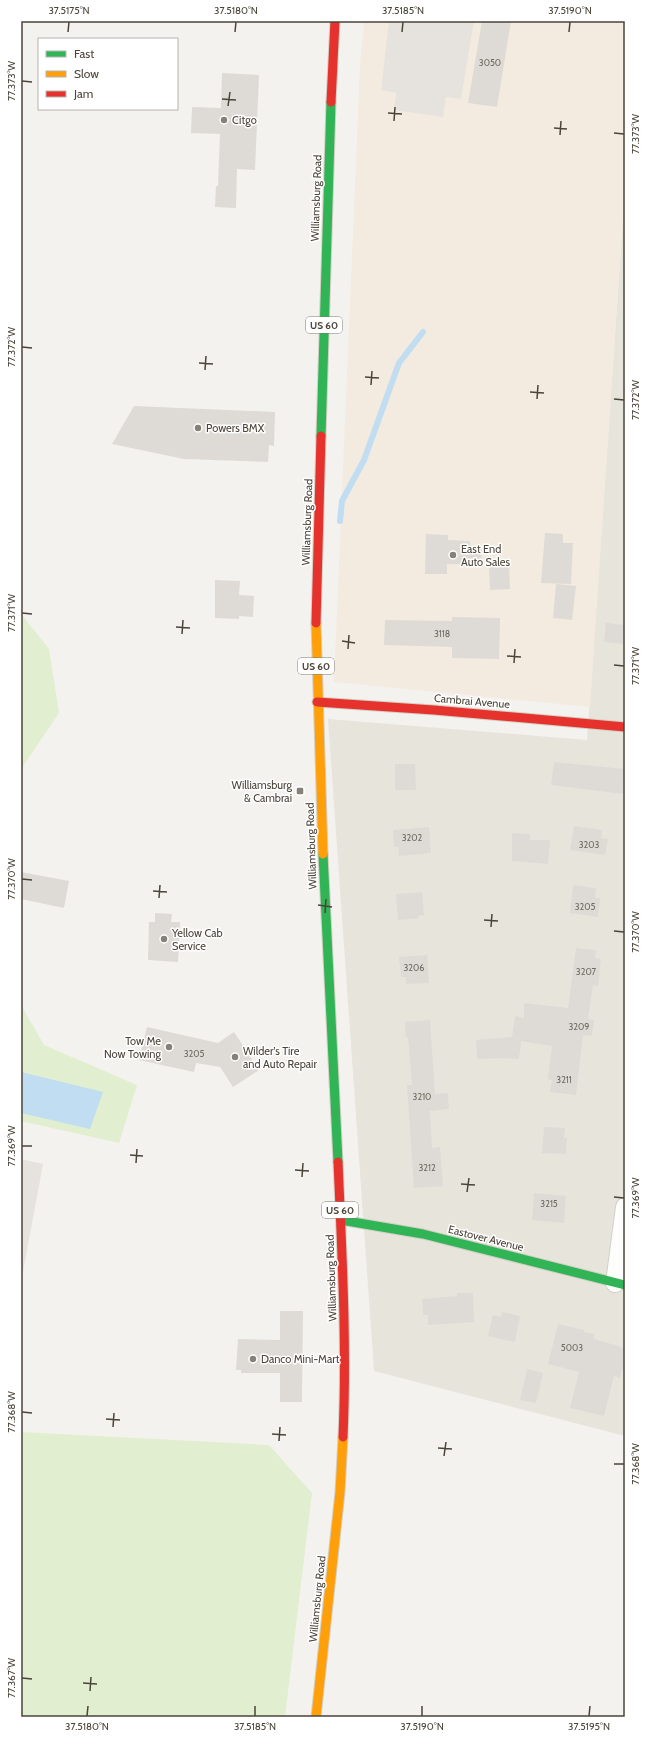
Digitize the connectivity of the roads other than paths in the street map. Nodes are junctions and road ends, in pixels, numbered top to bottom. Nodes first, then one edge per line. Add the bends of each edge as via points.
1 (335, 21) edge
2 (317, 702) junction
3 (625, 727) edge
4 (625, 1207) edge
5 (341, 1220) junction
6 (620, 1284) edge
7 (316, 1717) edge

1 - 2 main road, Williamsburg Road / US 60 via 321,426 316,630
2 - 3 main road, Cambrai Avenue
2 - 5 main road, Williamsburg Road / US 60
4 - 6 street
5 - 6 main road, Eastover Avenue via 423,1234
5 - 7 main road, Williamsburg Road / US 60 via 345,1310 344,1422 334,1556

